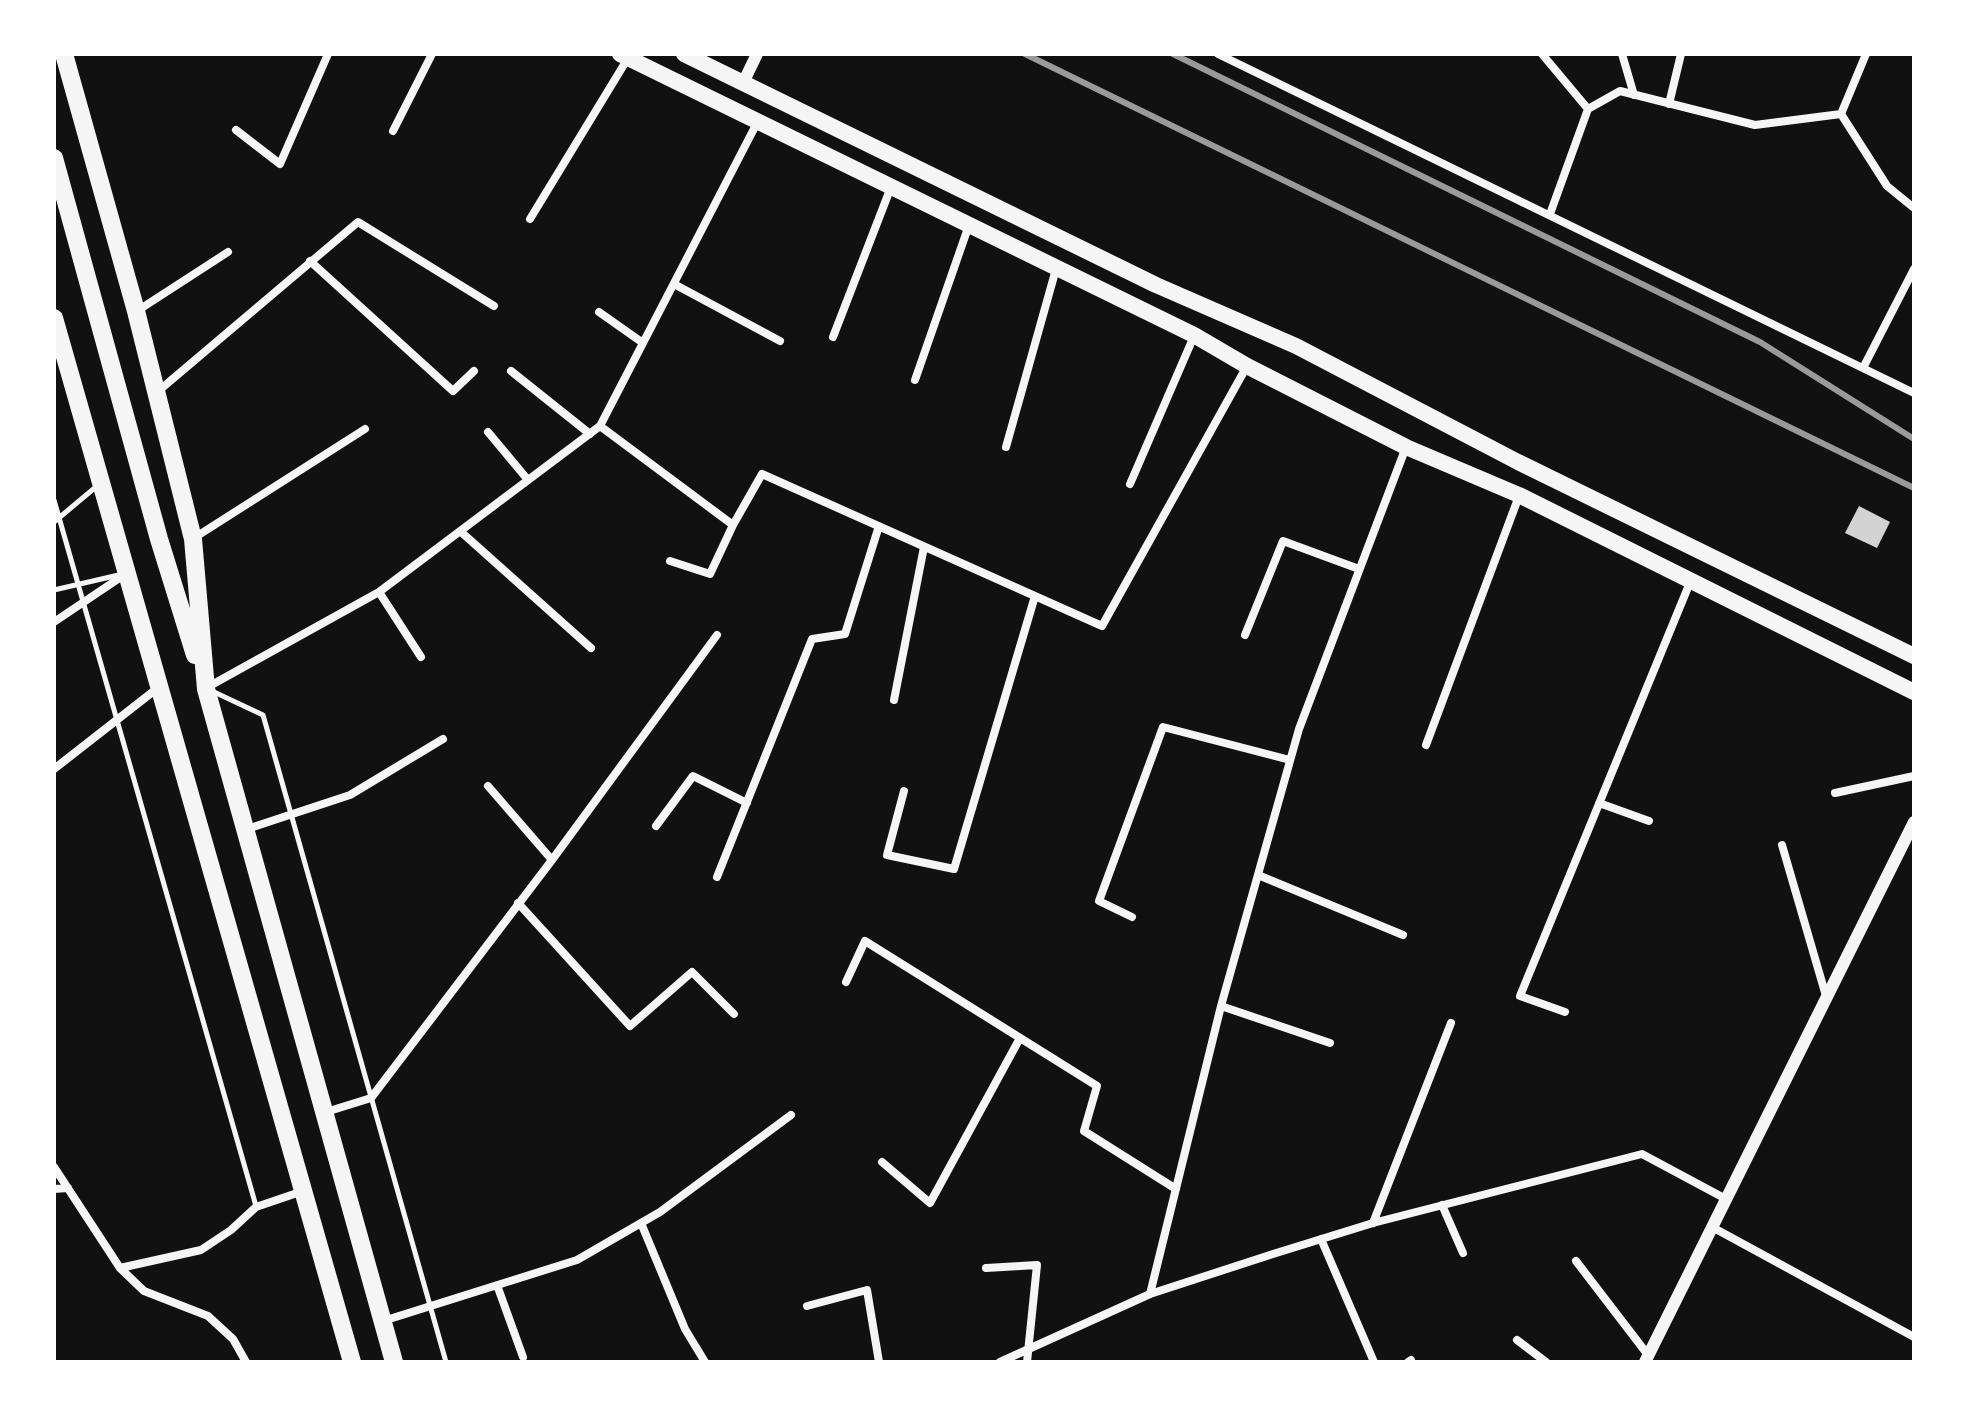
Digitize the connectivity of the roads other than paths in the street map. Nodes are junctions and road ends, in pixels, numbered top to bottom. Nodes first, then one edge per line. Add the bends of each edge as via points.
1 (64, 54) edge
2 (328, 54) edge
3 (432, 54) edge
4 (684, 54) edge
5 (757, 54) edge
6 (1542, 54) edge
7 (1622, 54) edge
8 (1681, 54) edge
9 (1866, 54) edge
10 (1225, 55) edge
11 (624, 56) edge
12 (743, 83) junction
13 (1634, 95) junction
14 (1669, 104) junction
15 (1588, 109) junction
16 (1841, 114) junction
17 (758, 121) junction
18 (236, 130) dead end
19 (393, 131) dead end
20 (54, 158) edge
21 (892, 187) junction
22 (1914, 208) edge
23 (1550, 214) junction
24 (530, 219) dead end
25 (969, 225) junction
26 (228, 252) dead end
27 (310, 261) junction
28 (1057, 268) junction
29 (1914, 269) edge
30 (674, 284) junction
31 (494, 306) dead end
32 (136, 311) junction
33 (599, 312) dead end
34 (54, 318) edge
35 (1194, 335) junction
36 (833, 337) dead end
37 (780, 341) dead end
38 (643, 343) junction
39 (1247, 366) junction
40 (1863, 368) junction
41 (474, 371) dead end
42 (511, 371) dead end
43 (915, 380) dead end
44 (156, 393) junction
45 (1914, 393) edge
46 (600, 426) junction
47 (365, 429) dead end
48 (488, 432) dead end
49 (590, 434) junction
50 (1006, 447) dead end
51 (1406, 447) junction
52 (528, 480) junction
53 (101, 483) junction
54 (1130, 484) dead end
55 (1519, 495) junction
56 (54, 500) edge
57 (57, 520) edge
58 (733, 525) junction
59 (879, 526) junction
60 (460, 531) junction
61 (193, 539) junction
62 (924, 547) junction
63 (670, 561) dead end
64 (1359, 569) junction
65 (128, 573) junction
66 (1691, 579) junction
67 (79, 583) junction
68 (54, 590) edge
69 (379, 592) junction
70 (1035, 596) junction
71 (83, 600) junction
72 (54, 622) edge
73 (717, 635) dead end
74 (1245, 635) dead end
75 (591, 648) dead end
76 (1914, 656) edge
77 (421, 657) dead end
78 (160, 686) junction
79 (206, 689) junction
80 (1914, 692) edge
81 (894, 700) dead end
82 (119, 718) junction
83 (443, 739) dead end
84 (1426, 745) dead end
85 (1290, 760) junction
86 (54, 769) edge
87 (1914, 776) edge
88 (488, 786) dead end
89 (904, 791) dead end
90 (1835, 793) dead end
91 (747, 803) junction
92 (1599, 803) junction
93 (291, 815) junction
94 (1649, 821) dead end
95 (1914, 822) edge
96 (656, 826) dead end
97 (243, 830) junction
98 (1782, 845) dead end
99 (552, 860) junction
100 (1258, 875) junction
101 (717, 877) dead end
102 (518, 903) junction
103 (1132, 917) dead end
104 (1403, 935) dead end
105 (846, 982) dead end
106 (1826, 996) junction
107 (1221, 1006) junction
108 (1565, 1012) dead end
109 (734, 1014) dead end
110 (1451, 1023) dead end
111 (1020, 1038) junction
112 (1330, 1043) dead end
113 (371, 1098) junction
114 (325, 1112) junction
115 (791, 1115) dead end
116 (882, 1162) dead end
117 (54, 1167) edge
118 (68, 1188) junction
119 (54, 1189) edge
120 (1176, 1189) junction
121 (303, 1191) junction
122 (1726, 1199) junction
123 (1442, 1205) junction
124 (256, 1207) junction
125 (641, 1223) junction
126 (1373, 1223) junction
127 (1712, 1227) junction
128 (1321, 1239) junction
129 (1463, 1253) dead end
130 (1576, 1261) dead end
131 (120, 1268) junction
132 (986, 1268) dead end
133 (497, 1285) junction
134 (1150, 1294) junction
135 (430, 1306) junction
136 (807, 1306) dead end
137 (382, 1321) junction
138 (1914, 1337) edge
139 (1517, 1340) dead end
140 (1028, 1348) junction
141 (523, 1357) dead end
142 (1647, 1359) edge
143 (246, 1362) edge
144 (352, 1362) edge
145 (394, 1362) edge
146 (446, 1362) edge
147 (705, 1362) edge
148 (879, 1362) edge
149 (1000, 1362) edge
150 (1027, 1362) edge
151 (1374, 1362) edge
152 (1546, 1362) edge

1 - 32 highway
2 - 18 street via 280,164
3 - 19 street
4 - 12 main road
5 - 12 street
6 - 15 street
7 - 13 street
8 - 14 street
9 - 16 street
10 - 23 street
11 - 17 main road
11 - 24 street
12 - 76 main road via 1156,285 1296,346 1518,462
13 - 14 street
13 - 15 street via 1620,91
14 - 16 street via 1755,125
15 - 23 street
16 - 22 street via 1887,186
17 - 21 main road
17 - 30 street
20 - 79 highway
21 - 25 main road
21 - 36 street
23 - 40 street
25 - 28 main road
25 - 43 street
26 - 32 street
27 - 31 street via 358,222
27 - 41 street via 453,391
27 - 44 street
28 - 35 main road
28 - 50 street
29 - 40 street
30 - 37 street
30 - 38 street
32 - 44 highway
33 - 38 street
34 - 53 highway
35 - 39 main road
35 - 54 street
38 - 46 street
39 - 51 main road
39 - 70 street via 1102,626
40 - 45 street
42 - 49 street
44 - 61 highway
46 - 49 street
46 - 58 street
47 - 61 street
48 - 52 street
49 - 52 street
51 - 55 main road
51 - 64 street
52 - 60 street
53 - 57 lane
53 - 65 highway
55 - 66 main road
55 - 84 street
56 - 57 lane
57 - 67 lane
58 - 59 street via 762,474
58 - 63 street via 710,574
59 - 62 street
59 - 91 street via 845,634 812,639
60 - 69 street
60 - 75 street
61 - 79 highway
62 - 70 street
62 - 81 street
64 - 74 street via 1283,541
64 - 85 street
65 - 67 lane
65 - 71 street
65 - 78 highway
66 - 80 main road
66 - 92 street
67 - 68 lane
67 - 71 lane
69 - 77 street
69 - 79 street
70 - 89 street via 954,869 887,855
71 - 72 street
71 - 82 lane
73 - 99 street
78 - 82 street
78 - 121 highway
79 - 93 lane via 263,715
79 - 97 highway
82 - 86 street
82 - 124 lane
83 - 93 street via 350,795
85 - 100 street
85 - 103 street via 1163,727 1099,901
87 - 90 street
88 - 99 street
91 - 96 street via 693,776
91 - 101 street
92 - 94 street
92 - 108 street via 1520,996
93 - 97 street
93 - 113 lane
95 - 106 street
97 - 114 highway
98 - 106 street
99 - 102 street
100 - 104 street
100 - 107 street
102 - 109 street via 630,1026 692,972
102 - 113 street
105 - 111 street via 865,941
106 - 122 street
107 - 112 street
107 - 120 street
110 - 126 street
111 - 116 street via 930,1203
111 - 120 street via 1097,1086 1084,1131
113 - 114 street
113 - 135 lane
114 - 137 highway
115 - 125 street
117 - 118 street
118 - 119 street
118 - 131 street
120 - 134 street
121 - 124 street
121 - 144 highway
122 - 123 street via 1642,1154
122 - 127 street
123 - 126 street
123 - 129 street
124 - 131 street via 201,1250
125 - 133 street via 577,1260
125 - 147 street via 685,1329
126 - 128 street
127 - 138 street
127 - 142 street
128 - 134 street
128 - 151 street
130 - 142 street
131 - 143 street via 144,1291 208,1316 233,1339
132 - 140 street via 1037,1265
133 - 135 street
133 - 141 street
134 - 140 street
135 - 137 street
135 - 146 lane
136 - 148 street via 867,1290
137 - 145 highway
139 - 152 street
140 - 149 street
140 - 150 street

